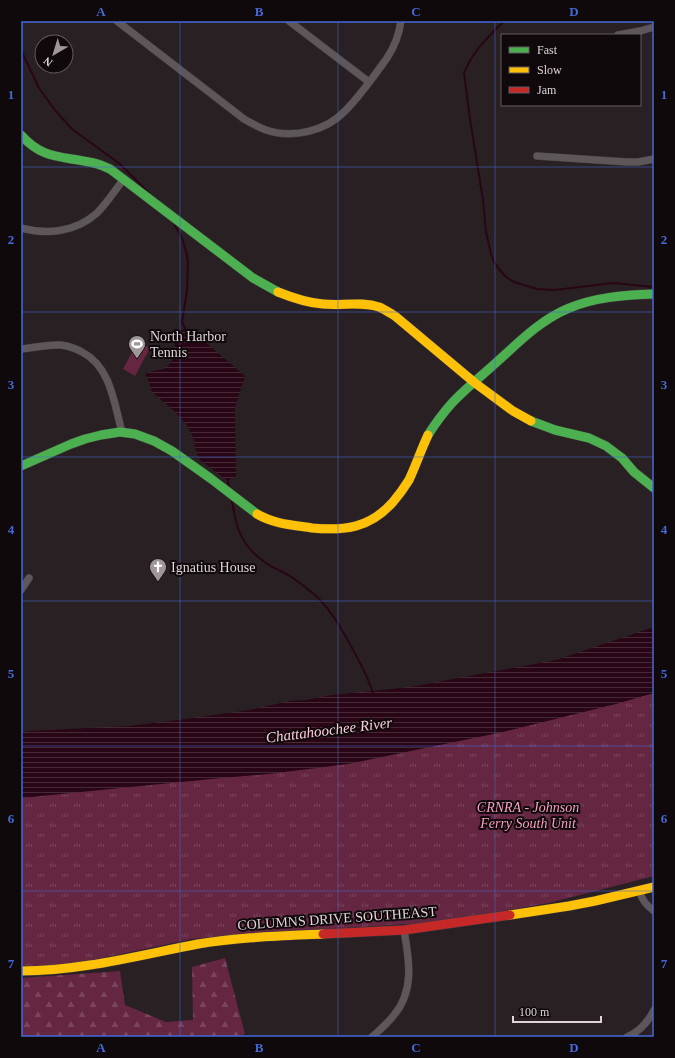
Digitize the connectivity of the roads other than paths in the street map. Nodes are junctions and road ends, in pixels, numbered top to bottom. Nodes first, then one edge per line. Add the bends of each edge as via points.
1 (118, 21) edge
2 (289, 21) edge
3 (401, 21) edge
4 (654, 27) edge
5 (624, 34) edge
6 (369, 82) junction
7 (21, 135) edge
8 (537, 156) dead end
9 (654, 159) edge
10 (124, 179) junction
11 (21, 228) edge
12 (653, 294) edge
13 (21, 349) edge
14 (475, 383) junction
15 (122, 432) junction
16 (21, 466) edge
17 (654, 488) edge
18 (29, 578) dead end
19 (21, 590) edge
20 (654, 887) edge
21 (639, 890) junction
22 (654, 911) edge
23 (404, 930) junction
24 (21, 971) edge
25 (654, 1010) edge
26 (372, 1037) edge
27 (627, 1037) edge

1 - 6 street via 244,119 267,130 295,134 324,126 345,111
2 - 6 street
3 - 6 street via 399,35 392,50
4 - 5 street
7 - 10 street via 43,153 96,163
8 - 9 street via 627,162
10 - 11 street via 96,214 83,223 69,229 49,232
10 - 14 street via 264,285 308,302 334,305 366,304 384,309
12 - 14 street via 598,300 566,309 534,329
13 - 15 street via 62,345 88,355 106,378
14 - 15 street via 452,403 435,424 423,445 409,480 396,498 372,519 346,528 288,525 266,519 169,448 146,438
14 - 17 street via 513,411 532,421 555,430 589,438 606,446
15 - 16 street via 80,440
18 - 19 street
20 - 21 street, COLUMNS DRIVE SOUTHEAST
21 - 22 street via 643,902
21 - 23 street, COLUMNS DRIVE SOUTHEAST via 569,906
23 - 24 street, COLUMNS DRIVE SOUTHEAST via 231,940 82,966
23 - 26 street via 409,961 406,994 394,1016
25 - 27 street via 644,1026

